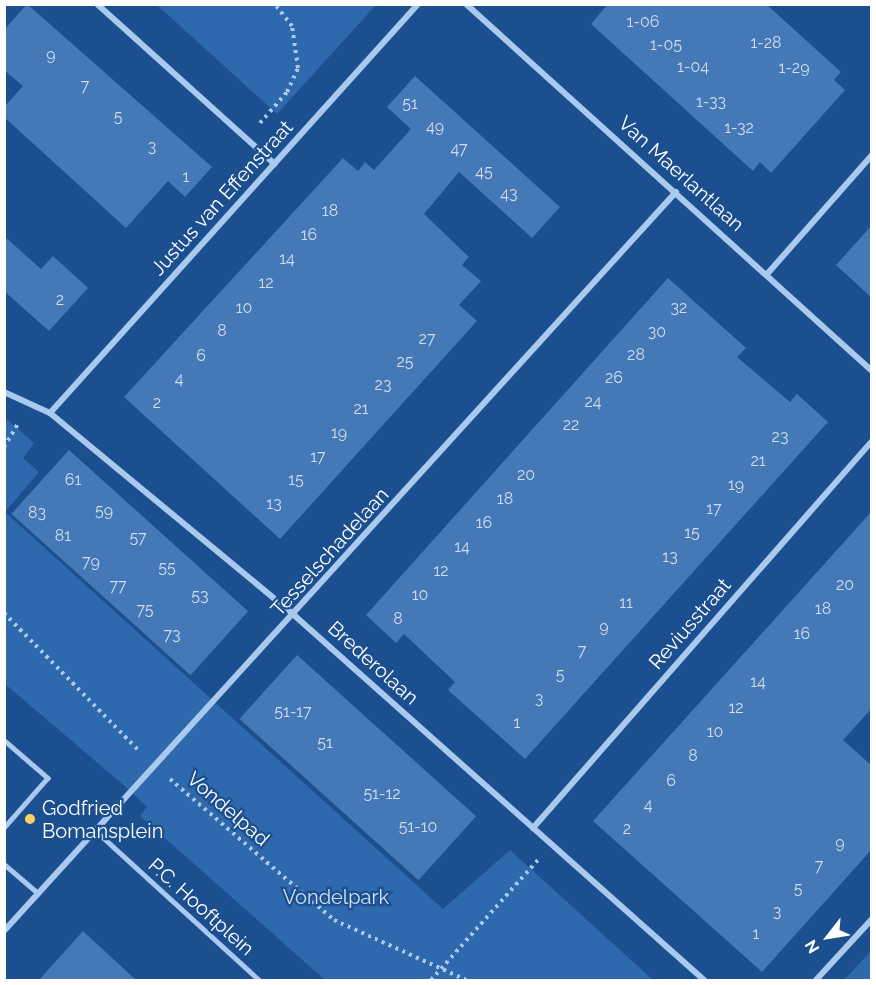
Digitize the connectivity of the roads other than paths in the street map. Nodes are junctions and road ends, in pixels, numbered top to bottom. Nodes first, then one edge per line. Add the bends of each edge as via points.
1 (97, 4) edge
2 (418, 4) edge
3 (466, 4) edge
4 (872, 155) edge
5 (275, 164) junction
6 (676, 192) junction
7 (768, 273) junction
8 (872, 370) edge
9 (4, 392) edge
10 (50, 413) junction
11 (872, 441) edge
12 (295, 616) junction
13 (4, 740) edge
14 (4, 828) edge
15 (533, 828) junction
16 (96, 831) junction
17 (4, 864) edge
18 (38, 894) junction
19 (872, 919) edge
20 (4, 931) edge
21 (259, 981) edge
22 (704, 981) edge
23 (816, 981) edge

1 - 5 street
2 - 5 street, Justus van Effenstraat
3 - 6 street, Van Maerlantlaan
4 - 7 street
5 - 10 street, Justus van Effenstraat
6 - 7 street, Van Maerlantlaan
6 - 12 street, Tesselschadelaan
7 - 8 street, Van Maerlantlaan
9 - 10 street, Brederolaan
10 - 12 street, Brederolaan
11 - 15 street, Reviusstraat
12 - 15 street, Brederolaan
12 - 16 street, Tesselschadelaan
13 - 14 lane via 48,778
15 - 22 street, Brederolaan
16 - 18 street, Tesselschadelaan
16 - 21 lane, P.C. Hooftplein
17 - 18 lane
18 - 20 street, Tesselschadelaan
19 - 23 street

